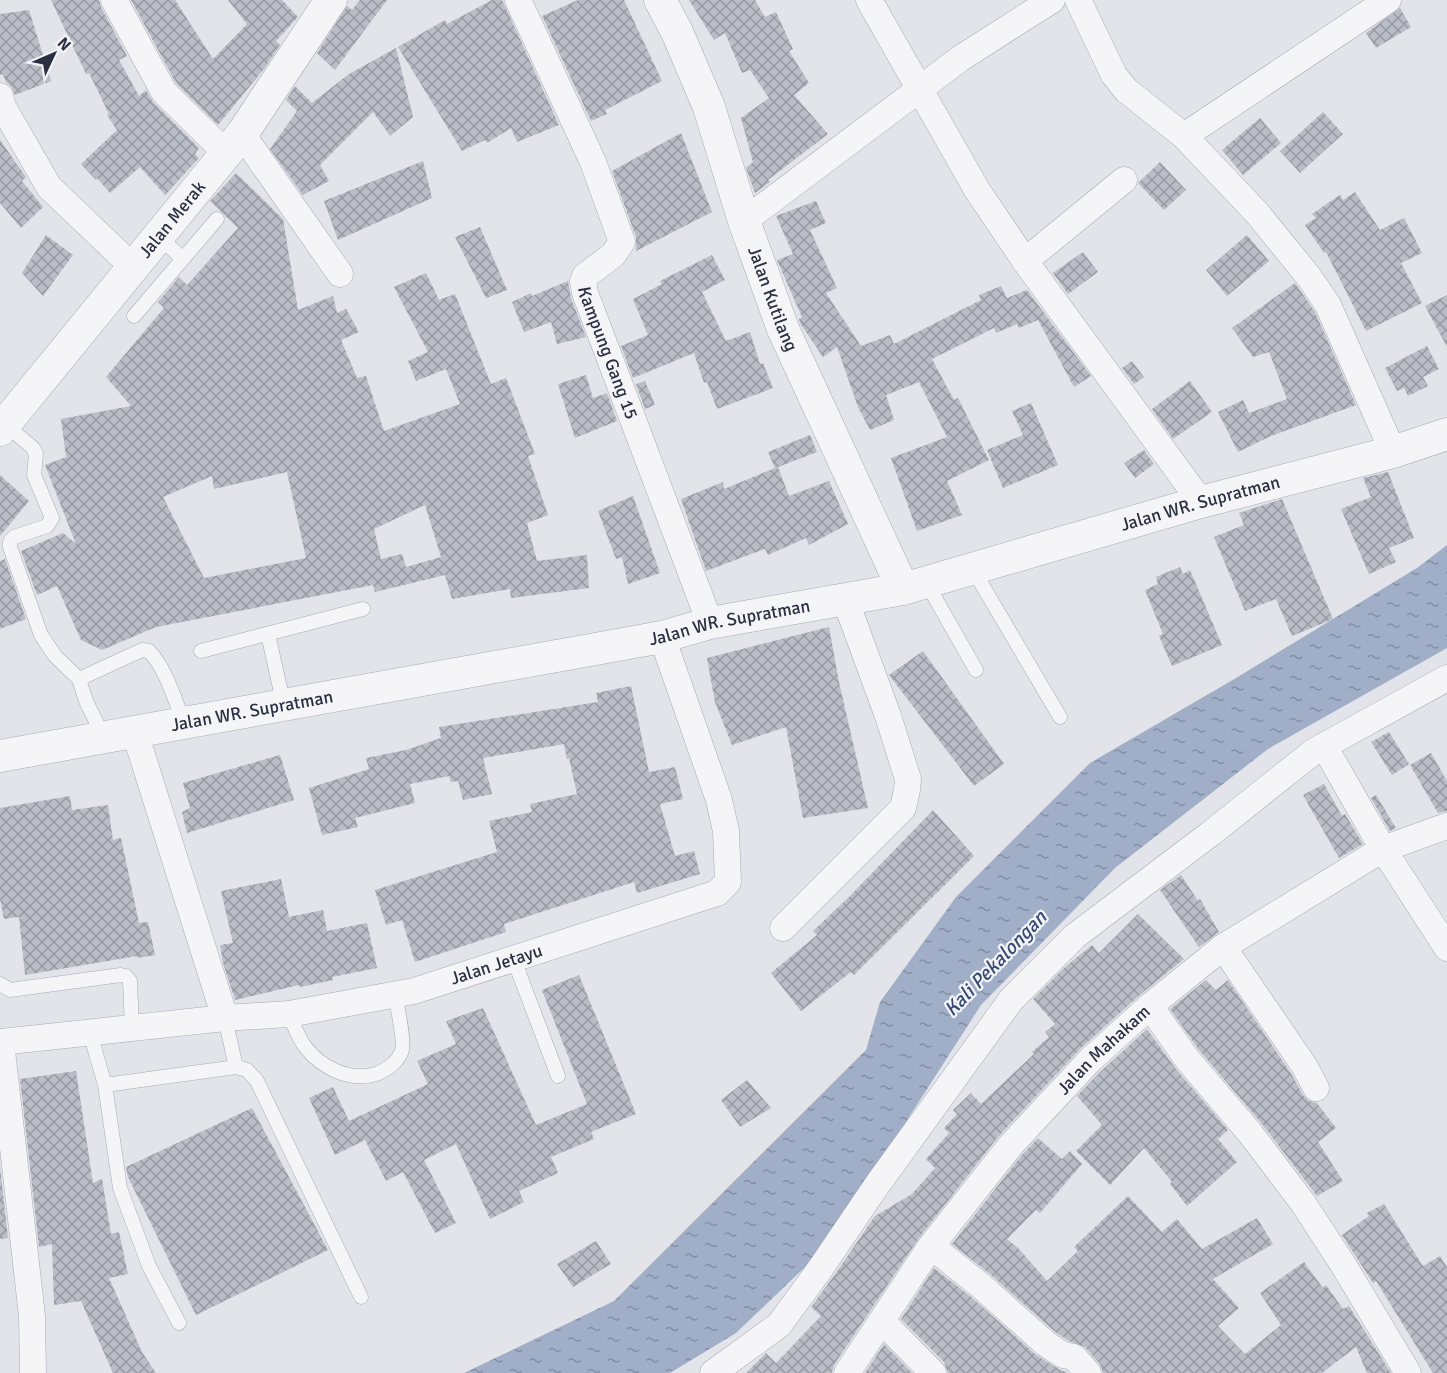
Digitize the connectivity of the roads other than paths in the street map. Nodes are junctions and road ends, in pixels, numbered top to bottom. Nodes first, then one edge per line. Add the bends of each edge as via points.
1 (114, 0) edge
2 (331, 0) edge
3 (518, 0) edge
4 (660, 0) edge
5 (869, 0) edge
6 (1053, 0) edge
7 (1078, 0) edge
8 (1388, 0) edge
9 (920, 88) junction
10 (0, 96) edge
11 (1184, 136) junction
12 (234, 143) junction
13 (1124, 180) dead end
14 (217, 219) dead end
15 (744, 221) junction
16 (159, 237) junction
17 (183, 259) junction
18 (1025, 261) junction
19 (134, 267) junction
20 (340, 274) dead end
21 (134, 316) dead end
22 (2, 425) edge
23 (1447, 434) edge
24 (1393, 452) junction
25 (1201, 502) junction
26 (974, 568) junction
27 (915, 586) junction
28 (845, 598) junction
29 (363, 609) dead end
30 (710, 623) junction
31 (268, 634) junction
32 (662, 637) junction
33 (201, 651) dead end
34 (976, 670) dead end
35 (1447, 678) edge
36 (79, 679) junction
37 (284, 706) junction
38 (1060, 717) dead end
39 (184, 723) junction
40 (135, 733) junction
41 (104, 738) junction
42 (1324, 746) junction
43 (0, 756) edge
44 (1447, 826) edge
45 (1383, 849) junction
46 (783, 928) dead end
47 (1224, 947) junction
48 (1447, 948) edge
49 (514, 960) junction
50 (0, 984) edge
51 (395, 994) junction
52 (1150, 1006) junction
53 (289, 1014) junction
54 (225, 1018) junction
55 (132, 1029) junction
56 (90, 1033) junction
57 (1, 1042) edge
58 (236, 1067) junction
59 (558, 1076) dead end
60 (105, 1085) junction
61 (1316, 1088) dead end
62 (932, 1246) junction
63 (361, 1297) dead end
64 (882, 1321) junction
65 (179, 1323) dead end
66 (33, 1373) edge
67 (713, 1373) edge
68 (847, 1373) edge
69 (933, 1373) edge
70 (1088, 1373) edge
71 (1408, 1373) edge

1 - 12 street via 164,92
2 - 12 street, Jalan Merak
3 - 30 street, Kampung Gang 15 via 593,162 622,242 613,255 585,276 585,293
4 - 15 street, Jalan Kutilang via 709,107
5 - 9 street
6 - 9 street
7 - 11 street via 1114,75 1126,90
8 - 11 street
9 - 15 street
9 - 18 street via 977,190
10 - 19 street via 49,187
11 - 24 street via 1257,213 1328,305
12 - 16 street, Jalan Merak
12 - 20 street
13 - 18 street
14 - 17 lane
15 - 27 street, Jalan Kutilang via 783,329
16 - 17 lane
16 - 19 street, Jalan Merak
17 - 21 lane
18 - 25 street
19 - 22 street, Jalan Merak
22 - 36 lane via 33,448 34,475 51,518 46,526 14,537 10,547 41,635 55,657
23 - 24 street, Jalan WR. Supratman
24 - 25 street, Jalan WR. Supratman
25 - 26 street, Jalan WR. Supratman
26 - 27 street, Jalan WR. Supratman
26 - 38 lane
27 - 28 street, Jalan WR. Supratman
27 - 34 lane
28 - 30 street, Jalan WR. Supratman
28 - 46 street via 908,779 906,801
29 - 31 lane
30 - 32 street, Jalan WR. Supratman
31 - 33 lane
31 - 37 lane
32 - 37 street, Jalan WR. Supratman
32 - 49 street, Jalan Jetayu via 719,800 726,831 728,882 717,893 700,900
35 - 42 street
36 - 39 lane via 149,651
36 - 41 lane
37 - 39 street, Jalan WR. Supratman
39 - 40 street, Jalan WR. Supratman
40 - 41 street, Jalan WR. Supratman
40 - 54 street
41 - 43 street, Jalan WR. Supratman
42 - 45 street
42 - 67 street via 1075,936 1011,1000 779,1324
44 - 45 street, Jalan Mahakam
45 - 47 street, Jalan Mahakam
45 - 48 street
47 - 52 street, Jalan Mahakam
47 - 61 street
49 - 51 street, Jalan Jetayu
49 - 59 lane
50 - 55 lane via 10,990 126,976
51 - 53 street, Jalan Jetayu
51 - 53 lane via 403,1048 396,1062 365,1077 346,1075 328,1067 306,1047
52 - 62 street, Jalan Mahakam via 1090,1060 1010,1146
52 - 71 street via 1187,1059 1303,1203
53 - 54 street, Jalan Jetayu
54 - 55 street, Jalan Jetayu
54 - 58 lane
55 - 56 street, Jalan Jetayu
56 - 57 street, Jalan Jetayu
56 - 60 lane
57 - 66 street via 32,1316
58 - 60 lane
58 - 63 lane via 247,1070 257,1081
60 - 65 lane via 120,1188 149,1266
62 - 64 street, Jalan Mahakam
62 - 70 street via 1045,1343 1074,1357
64 - 68 street, Jalan Mahakam
64 - 69 street

